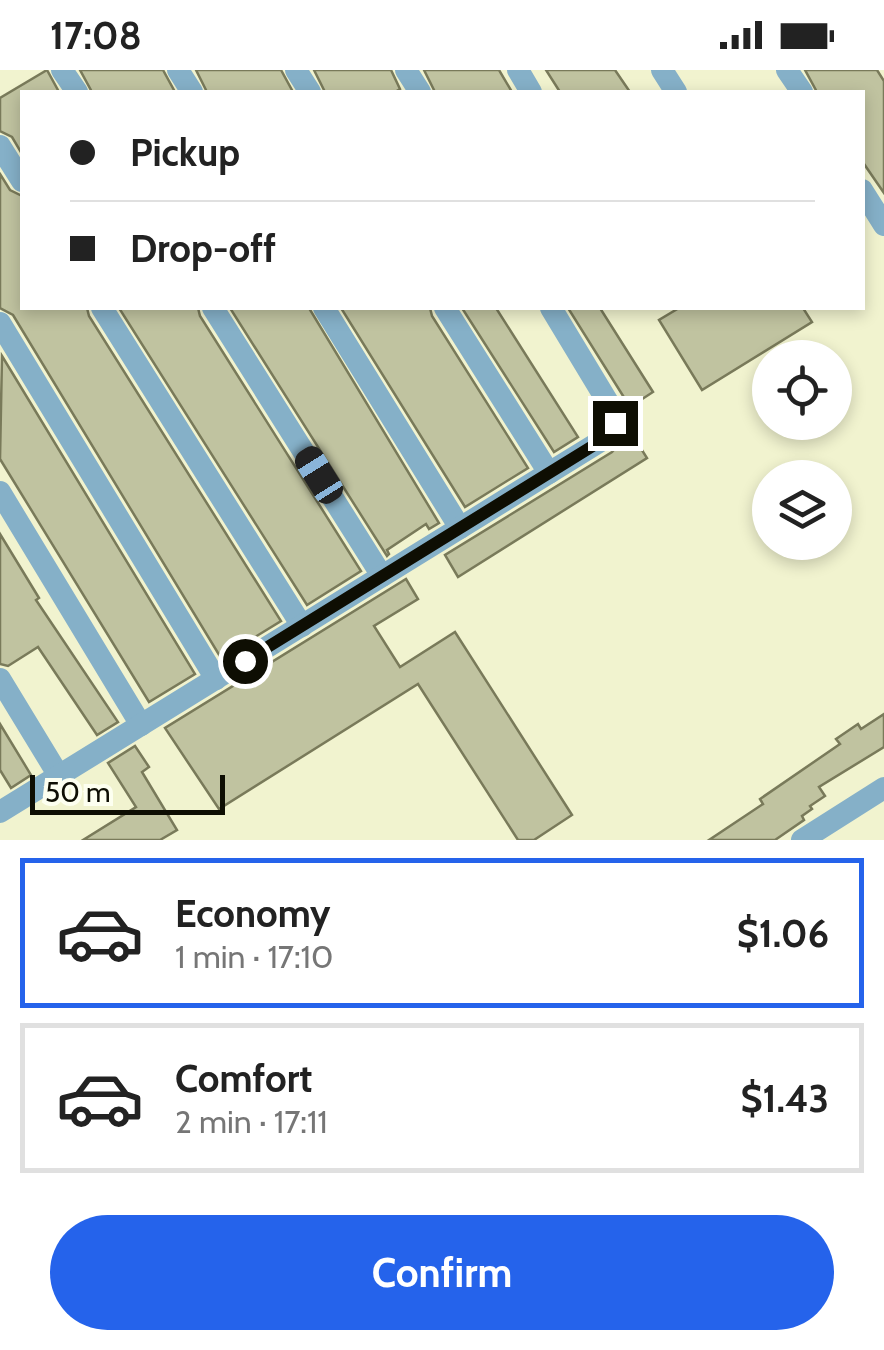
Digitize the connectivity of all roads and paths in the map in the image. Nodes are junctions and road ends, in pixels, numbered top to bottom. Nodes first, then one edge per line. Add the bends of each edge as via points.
1 (0, 146) edge
2 (20, 178) edge
3 (865, 195) edge
4 (884, 225) edge
5 (103, 310) edge
6 (213, 310) edge
7 (325, 310) edge
8 (446, 310) edge
9 (552, 310) edge
10 (0, 323) edge
11 (549, 473) junction
12 (0, 492) edge
13 (460, 528) junction
14 (382, 576) junction
15 (302, 626) junction
16 (216, 678) junction
17 (0, 679) edge
18 (141, 725) junction
19 (59, 776) junction
20 (884, 788) edge
21 (0, 812) edge
22 (802, 840) edge

1 - 2 street
3 - 4 street
5 - 15 street
6 - 14 street
7 - 13 street
8 - 11 street
9 - 11 street via 615,423 604,439
10 - 16 street
11 - 13 street
12 - 18 street
13 - 14 street
14 - 15 street
15 - 16 street
16 - 18 street
17 - 19 street
18 - 19 street
19 - 21 street
20 - 22 street

